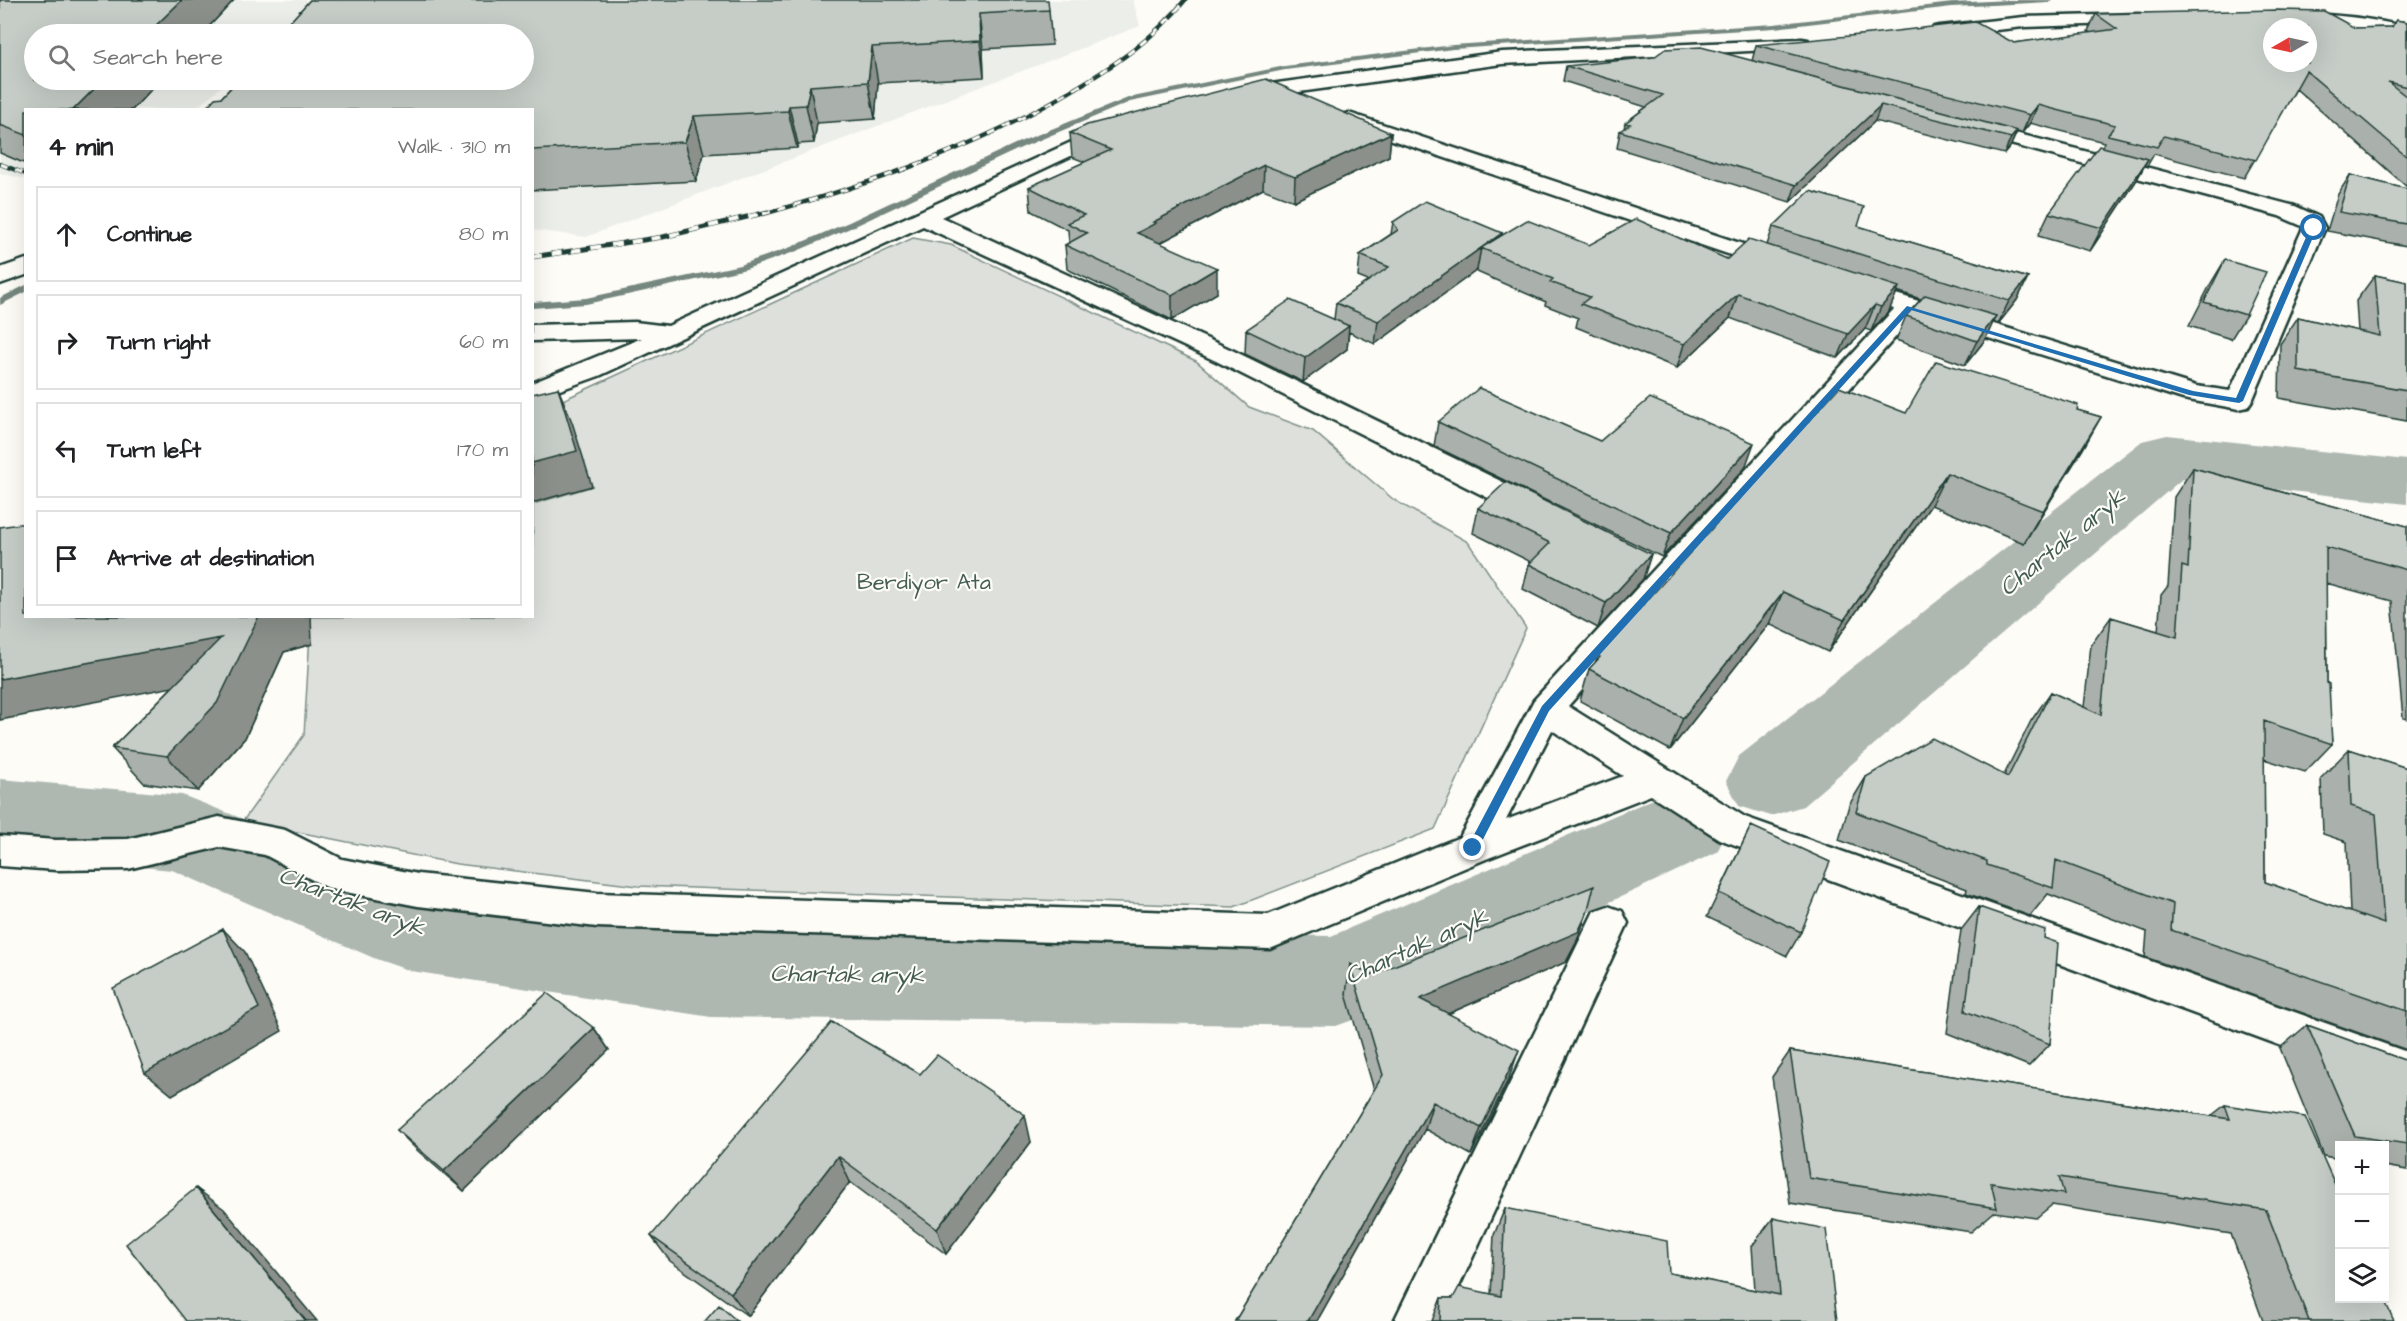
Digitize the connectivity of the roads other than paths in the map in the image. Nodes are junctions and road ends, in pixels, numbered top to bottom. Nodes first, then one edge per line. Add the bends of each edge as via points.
1 (2151, 19) edge
2 (2317, 19) edge
3 (2407, 23) edge
4 (2382, 26) junction
5 (2407, 32) edge
6 (1924, 33) edge
7 (1824, 43) edge
8 (1684, 51) junction
9 (1741, 67) edge
10 (1262, 90) junction
11 (1217, 99) edge
12 (1307, 105) edge
13 (1330, 113) edge
14 (1136, 121) edge
15 (1946, 121) edge
16 (924, 218) junction
17 (20, 259) edge
18 (1796, 269) edge
19 (0, 278) edge
20 (1830, 280) edge
21 (1909, 307) junction
22 (534, 333) edge
23 (671, 334) junction
24 (534, 391) edge
25 (1554, 519) edge
26 (1546, 709) junction
27 (1653, 779) junction
28 (1473, 848) junction
29 (0, 851) edge
30 (1608, 922) dead end
31 (2407, 1072) edge
32 (1418, 1321) edge

1 - 6 street via 2024,22
2 - 4 street
3 - 4 street
4 - 5 street
7 - 8 street
8 - 9 street
8 - 10 street via 1502,58
10 - 11 street
10 - 12 street
13 - 18 street
14 - 16 street via 1098,135
15 - 21 street via 2287,211 2302,216 2314,228 2239,401 2192,393
16 - 23 street
16 - 25 street via 1225,356
17 - 19 street
20 - 21 street
21 - 26 street via 1656,570
22 - 23 street via 636,329
23 - 24 street
26 - 27 street
26 - 28 street
27 - 28 street
27 - 31 street via 1732,828
28 - 29 street via 1270,932 597,910 417,890 335,874 272,841 219,832 128,854
30 - 32 street

